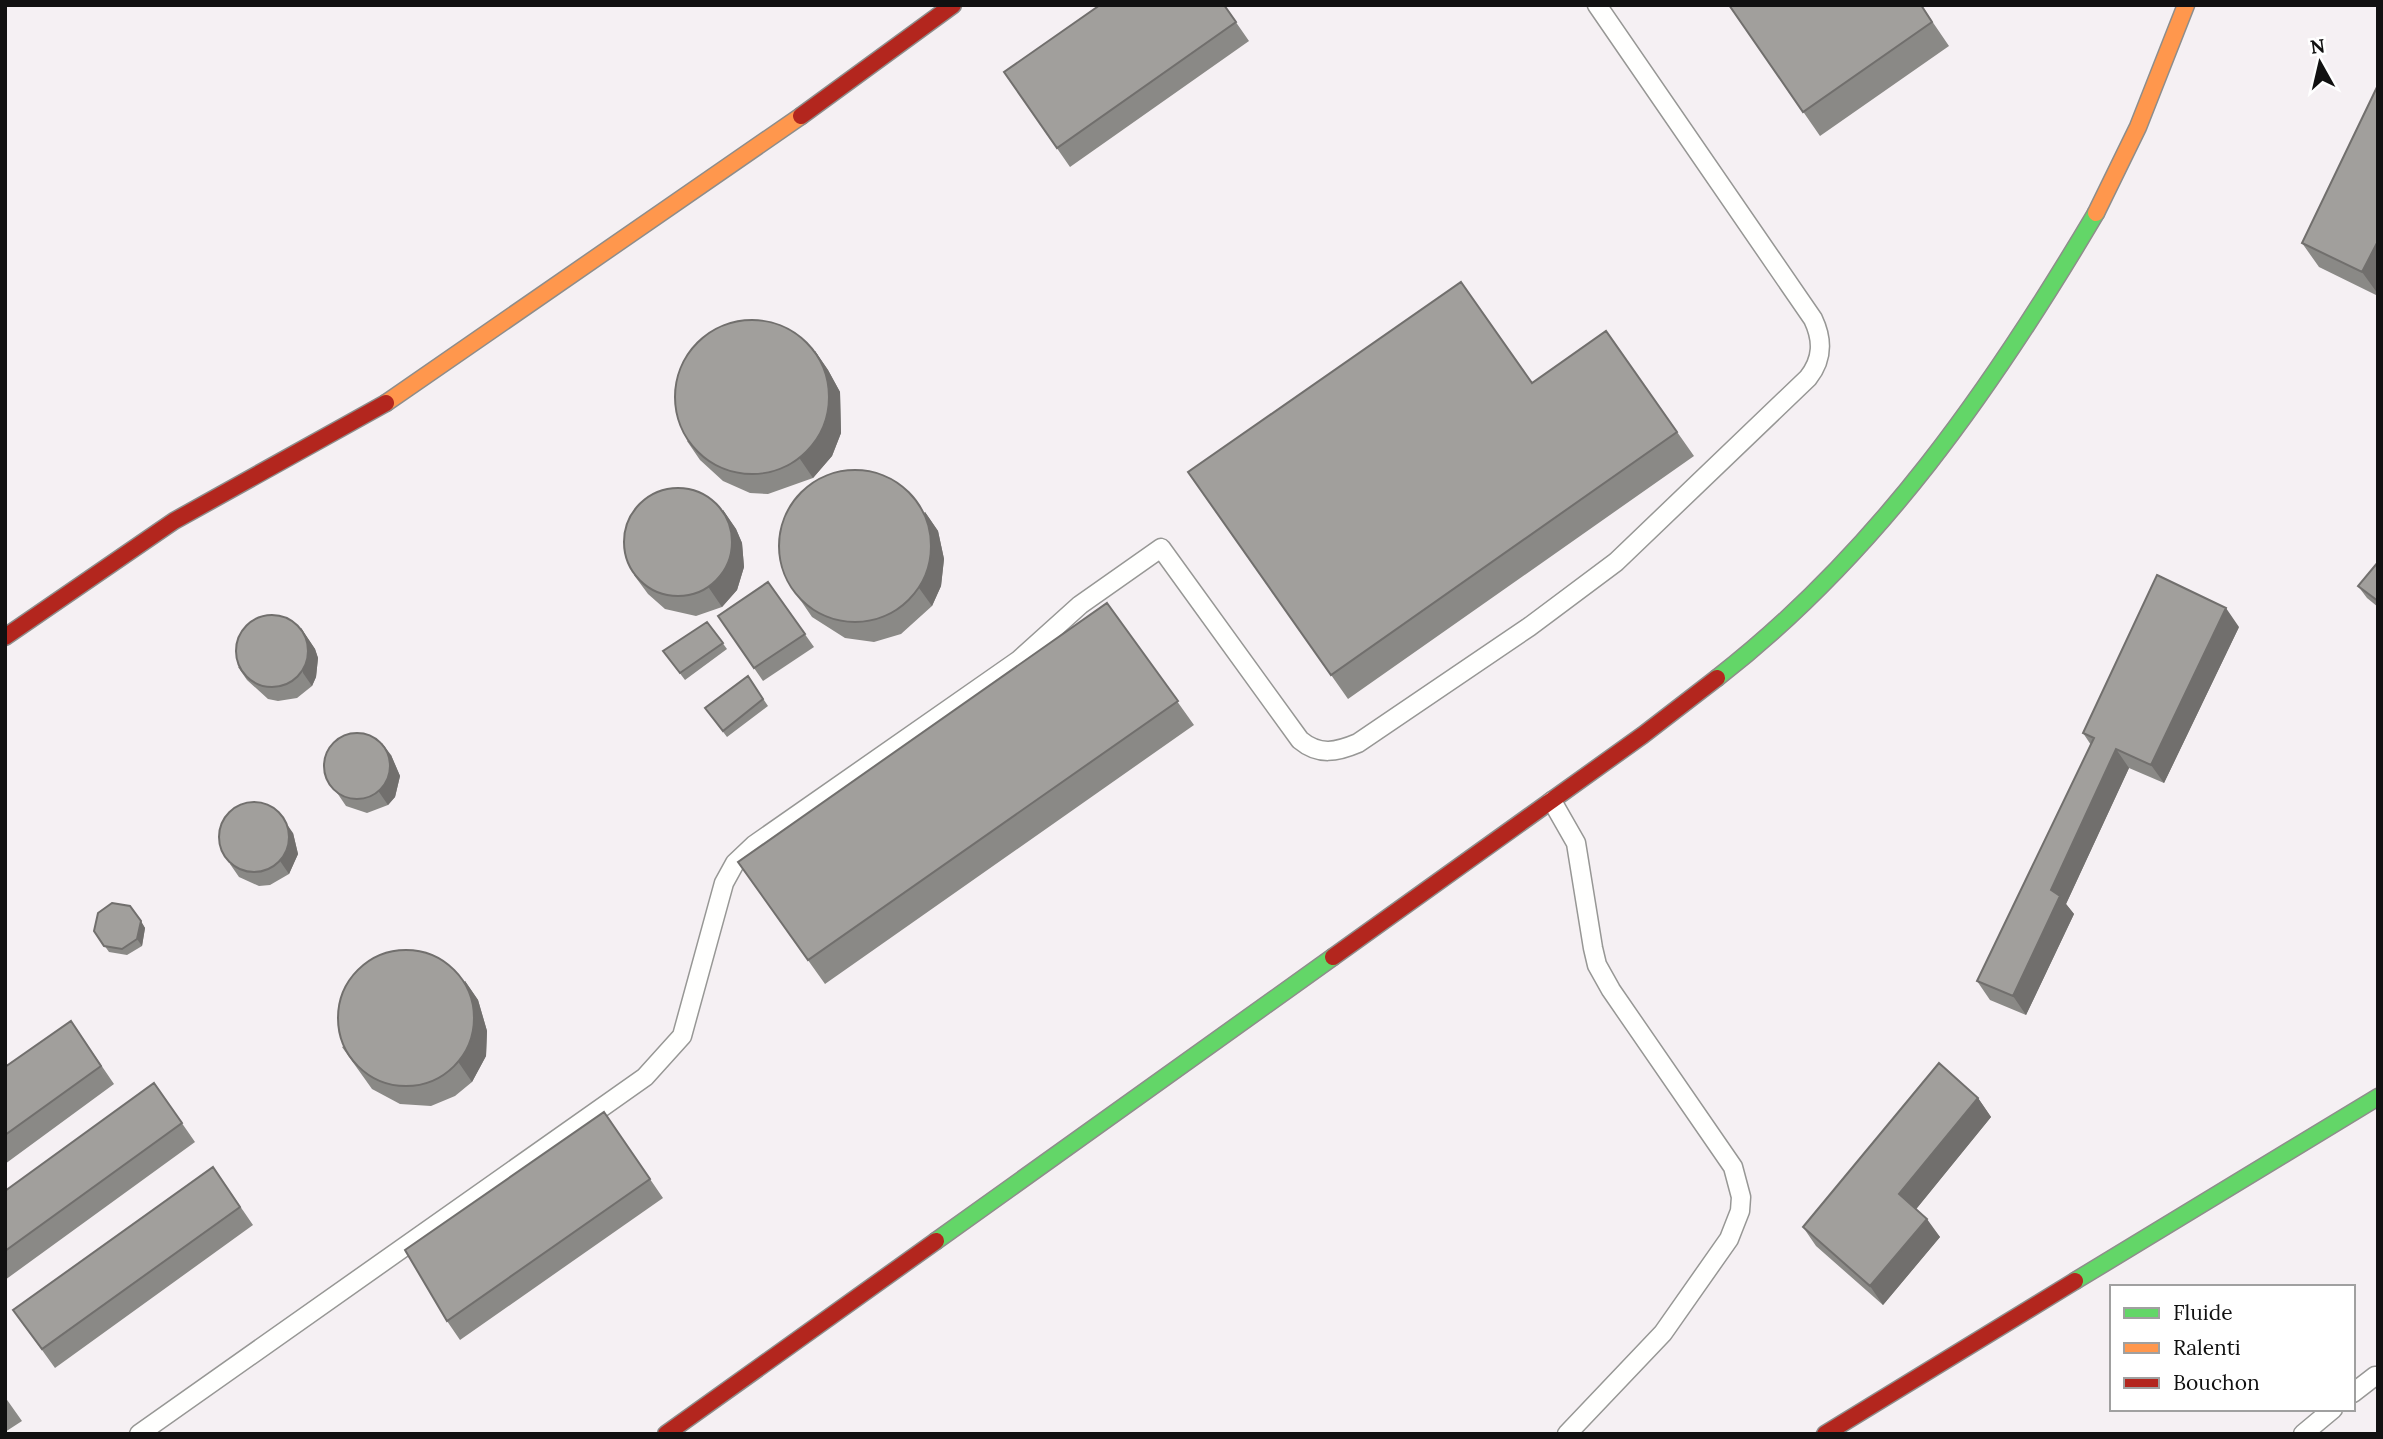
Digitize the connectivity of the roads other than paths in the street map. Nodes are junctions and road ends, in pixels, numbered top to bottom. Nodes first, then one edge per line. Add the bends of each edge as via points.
1 (953, 5) edge
2 (1597, 5) edge
3 (2186, 5) edge
4 (5, 637) edge
5 (1552, 801) junction
6 (2378, 1097) edge
7 (2375, 1376) dead end
8 (2355, 1391) edge
9 (2331, 1411) edge
10 (139, 1434) edge
11 (666, 1434) edge
12 (1567, 1434) edge
13 (1825, 1434) edge
14 (2303, 1434) edge

1 - 4 street via 783,129 395,397 173,521
2 - 10 lane via 1813,319 1821,345 1808,378 1616,562 1530,627 1358,743 1338,751 1310,748 1300,740 1161,548 1080,604 1019,660 754,845 735,863 724,883 682,1036 645,1077
3 - 5 street via 2138,127 2097,211 2037,313 1943,449 1858,549 1785,620 1703,690
5 - 11 street
5 - 12 lane via 1576,843 1597,965 1733,1167 1741,1196 1729,1239 1676,1316
6 - 13 street
7 - 8 lane
9 - 14 lane

